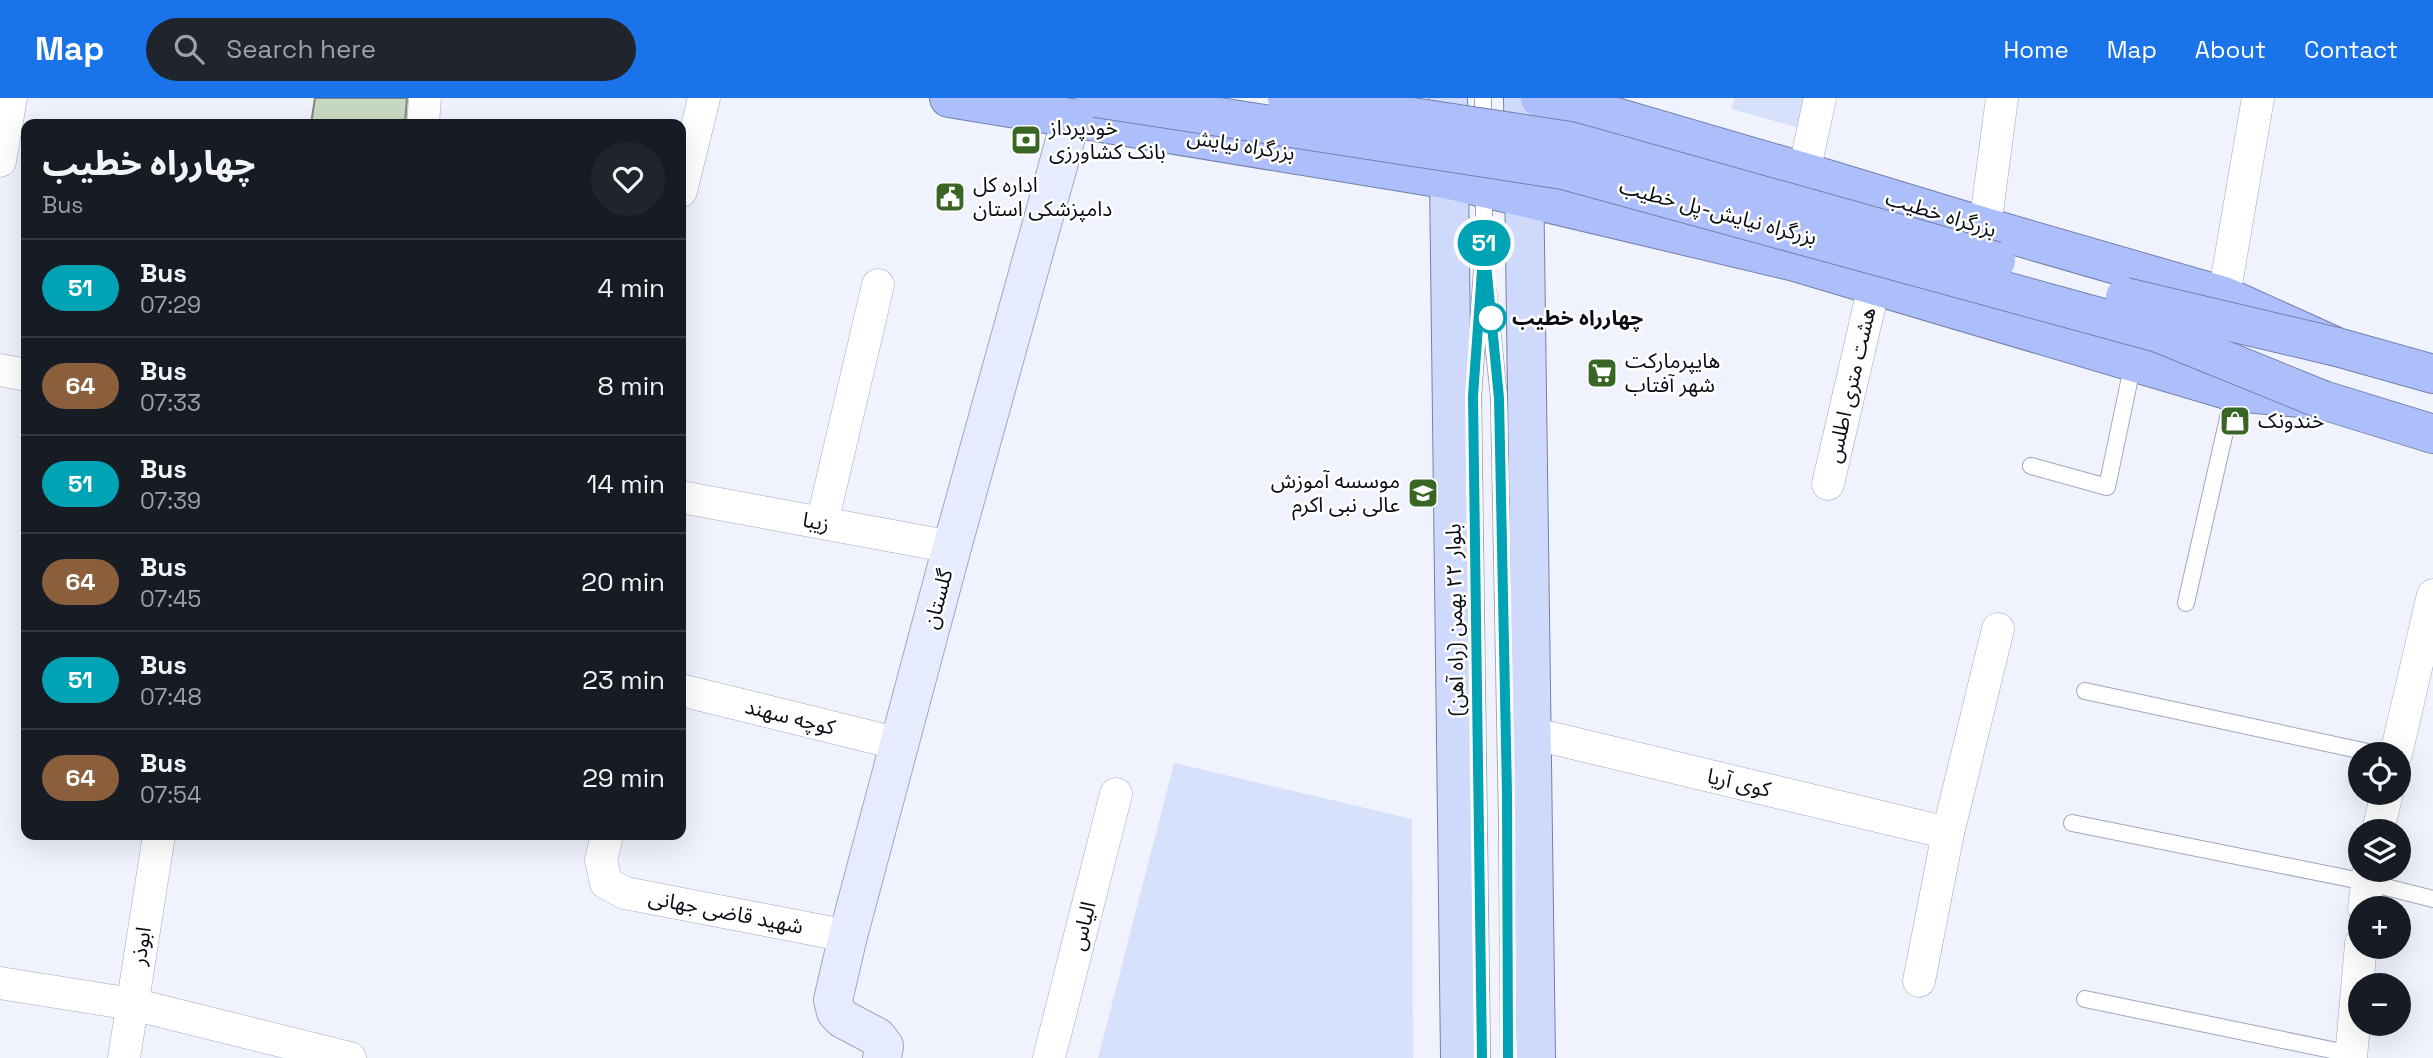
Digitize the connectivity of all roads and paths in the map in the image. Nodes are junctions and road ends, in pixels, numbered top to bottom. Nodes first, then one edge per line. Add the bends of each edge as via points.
1 (11, 98) edge
2 (425, 98) edge
3 (704, 98) edge
4 (949, 98) edge
5 (1223, 98) edge
6 (1287, 98) edge
7 (1448, 98) edge
8 (1483, 98) edge
9 (1522, 98) edge
10 (1540, 98) edge
11 (1820, 98) edge
12 (2002, 98) edge
13 (2258, 98) edge
14 (1084, 108) edge
15 (423, 119) edge
16 (1217, 142) junction
17 (1735, 152) junction
18 (0, 161) edge
19 (686, 171) edge
20 (1812, 174) junction
21 (1467, 184) junction
22 (1523, 197) junction
23 (1985, 228) junction
24 (1484, 243) junction
25 (1713, 243) junction
26 (1795, 262) junction
27 (878, 285) dead end
28 (1874, 286) junction
29 (2224, 296) junction
30 (2337, 347) junction
31 (2433, 354) edge
32 (2133, 360) junction
33 (0, 370) edge
34 (21, 374) edge
35 (2433, 374) edge
36 (2234, 392) junction
37 (2323, 400) junction
38 (2433, 434) edge
39 (2031, 466) dead end
40 (1828, 484) dead end
41 (686, 498) edge
42 (822, 523) junction
43 (952, 547) junction
44 (2433, 595) edge
45 (2186, 603) dead end
46 (1998, 629) dead end
47 (686, 691) edge
48 (2085, 691) dead end
49 (1531, 733) junction
50 (2399, 742) edge
51 (900, 744) junction
52 (2348, 748) edge
53 (1116, 794) dead end
54 (2072, 823) dead end
55 (1948, 833) junction
56 (158, 840) edge
57 (606, 840) edge
58 (2366, 887) edge
59 (2433, 898) edge
60 (848, 936) junction
61 (2360, 959) edge
62 (1919, 981) dead end
63 (0, 983) edge
64 (2085, 999) dead end
65 (132, 1004) junction
66 (2351, 1056) edge
67 (124, 1058) edge
68 (350, 1058) edge
69 (882, 1058) edge
70 (1049, 1058) edge
71 (1460, 1058) edge
72 (1482, 1058) edge
73 (1508, 1058) edge
74 (1536, 1058) edge

1 - 18 street
2 - 15 street
3 - 19 street
4 - 14 highway, بزرگراه نیایش
5 - 16 highway
6 - 30 highway, بزرگراه نیایش-پل خطیب, bridge via 1570,141 2166,308
7 - 21 main road, بلوار ۲۲ بهمن (راه آهن)
8 - 21 lane
9 - 22 main road
10 - 17 highway, بزرگراه خطیب
11 - 20 street
12 - 23 street
13 - 29 street
14 - 16 highway, بزرگراه نیایش
14 - 37 highway, بزرگراه نیایش-پل خطیب, bridge via 1563,170 2158,333
14 - 43 street, گلستان
16 - 21 highway, بزرگراه نیایش
17 - 20 highway, بزرگراه خطیب
17 - 25 highway via 1752,183 1753,198 1741,226
20 - 23 highway, بزرگراه خطیب
20 - 26 highway via 1790,178 1767,198 1761,225 1772,247
21 - 22 highway, بزرگراه نیایش
21 - 24 lane
21 - 71 main road, بلوار ۲۲ بهمن (راه آهن)
22 - 25 highway
22 - 49 main road
23 - 29 highway, بزرگراه خطیب
24 - 72 lane via 1473,396
24 - 73 lane via 1499,398
25 - 26 highway
26 - 28 highway
27 - 42 street
28 - 32 highway
28 - 40 street, هشت متری اطلس
29 - 30 highway, بزرگراه خطیب
30 - 31 street
30 - 35 highway
32 - 36 highway
32 - 39 lane via 2107,487
33 - 34 street
36 - 37 highway
36 - 45 lane
37 - 38 highway
41 - 42 street, زیبا
42 - 43 street, زیبا
43 - 51 street, گلستان
44 - 50 street
46 - 55 street
47 - 51 street, کوچه سهند
48 - 52 lane
49 - 55 street, کوی آریا
49 - 74 main road
51 - 60 street, گلستان
53 - 70 street, الیاس
54 - 58 lane
55 - 62 street
56 - 65 street, ابوذر
57 - 60 street, شهید قاضی جهانی via 601,860 606,883 625,893
58 - 59 lane
60 - 69 street, گلستان via 833,1000 835,1012 877,1037 884,1046
61 - 66 street
63 - 65 street
64 - 66 lane
65 - 67 street, ابوذر
65 - 68 street

